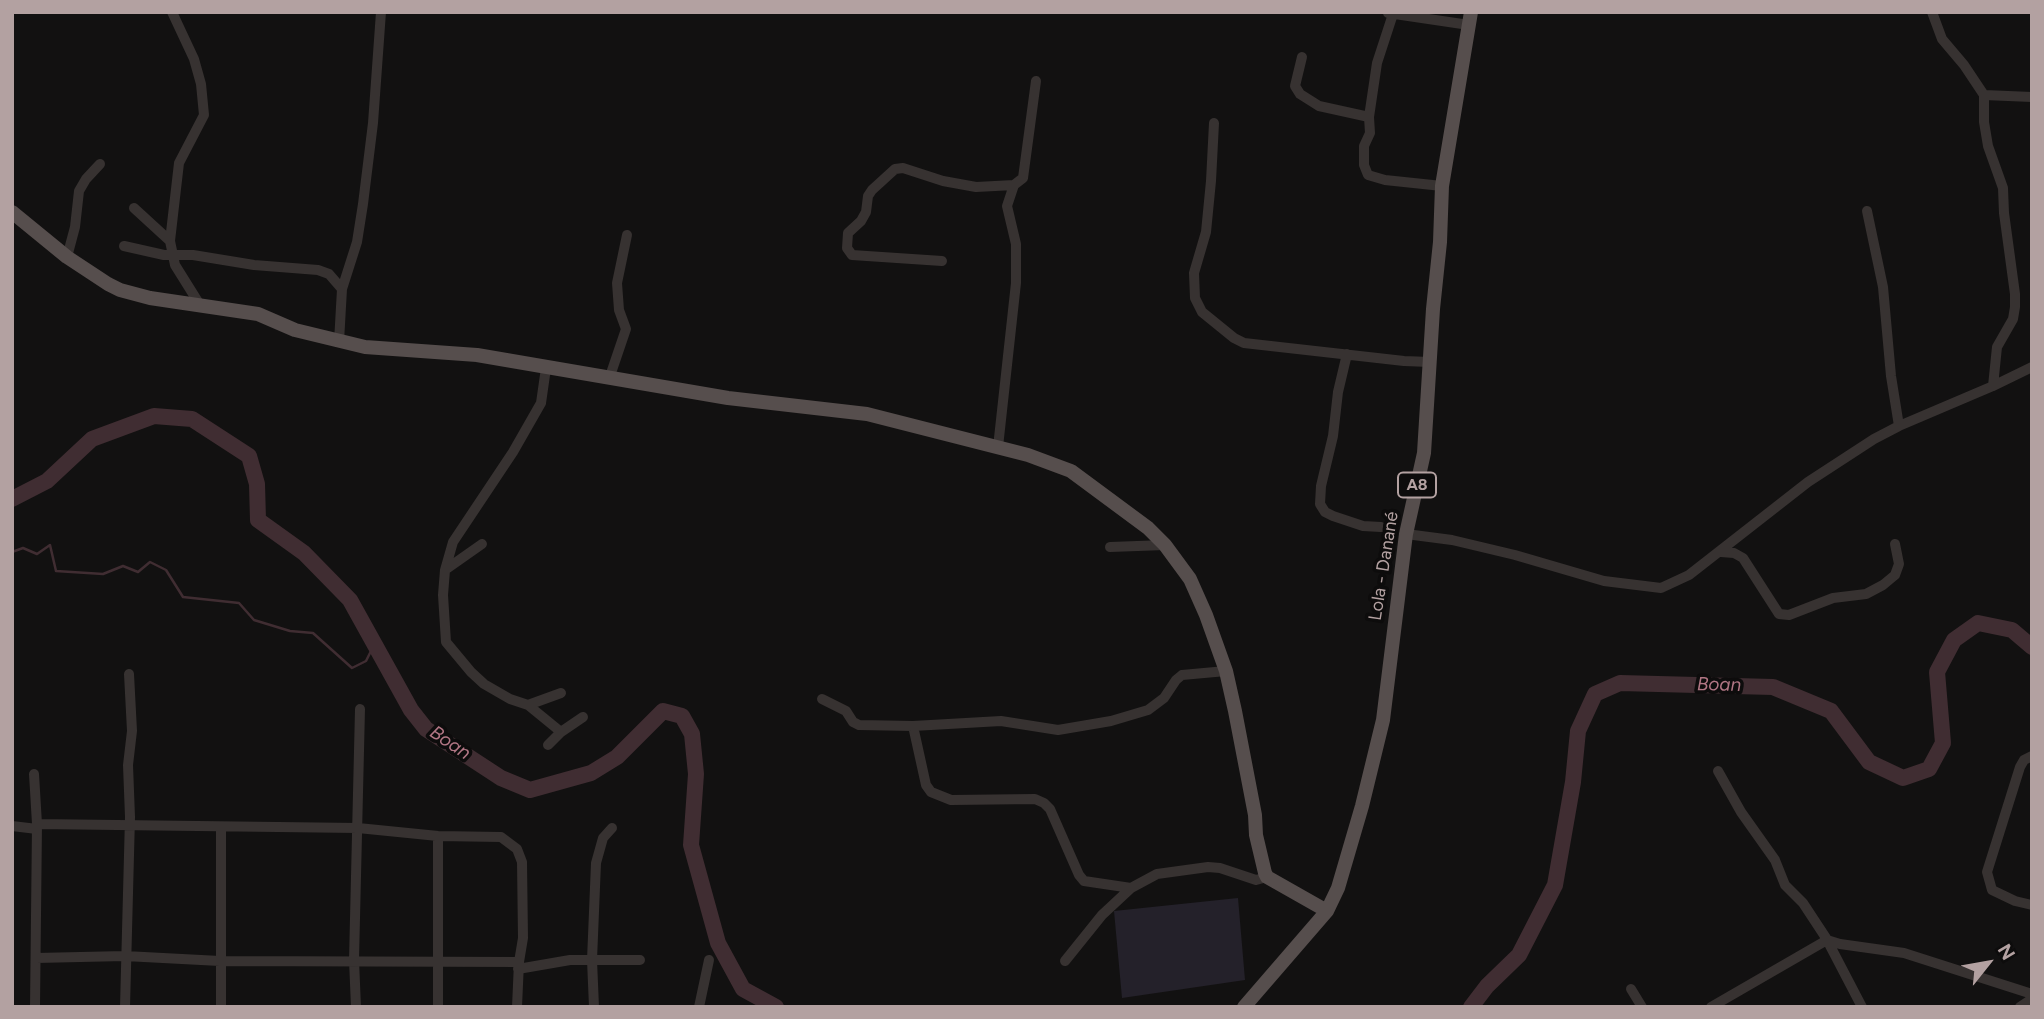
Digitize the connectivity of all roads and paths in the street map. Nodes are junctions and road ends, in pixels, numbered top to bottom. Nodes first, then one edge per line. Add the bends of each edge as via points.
1 (172, 12) edge
2 (381, 12) edge
3 (1932, 12) edge
4 (1389, 13) edge
5 (1470, 18) edge
6 (1302, 57) dead end
7 (1036, 81) dead end
8 (1984, 95) junction
9 (2032, 97) edge
10 (1369, 117) junction
11 (1214, 123) dead end
12 (100, 164) dead end
13 (1014, 185) junction
14 (1442, 186) junction
15 (134, 208) dead end
16 (1867, 211) dead end
17 (12, 212) edge
18 (627, 235) dead end
19 (170, 241) junction
20 (124, 246) dead end
21 (173, 255) junction
22 (67, 257) junction
23 (942, 261) dead end
24 (342, 289) junction
25 (200, 305) junction
26 (339, 342) junction
27 (1347, 354) junction
28 (1430, 362) junction
29 (2032, 367) edge
30 (545, 368) junction
31 (609, 380) junction
32 (1993, 386) junction
33 (1899, 426) junction
34 (998, 447) junction
35 (1381, 527) dead end
36 (1406, 534) junction
37 (482, 544) dead end
38 (1895, 544) dead end
39 (1165, 545) junction
40 (1110, 547) dead end
41 (1721, 552) junction
42 (445, 570) junction
43 (1226, 671) junction
44 (129, 674) dead end
45 (561, 692) dead end
46 (822, 699) dead end
47 (528, 705) junction
48 (360, 709) dead end
49 (583, 717) dead end
50 (913, 726) junction
51 (561, 733) junction
52 (548, 745) dead end
53 (2032, 756) edge
54 (1718, 771) dead end
55 (34, 774) dead end
56 (12, 826) edge
57 (129, 826) junction
58 (37, 827) junction
59 (221, 827) junction
60 (358, 828) junction
61 (612, 828) dead end
62 (438, 835) junction
63 (1266, 877) junction
64 (1131, 888) junction
65 (2032, 905) edge
66 (1327, 911) junction
67 (1827, 940) junction
68 (125, 956) junction
69 (36, 958) junction
70 (354, 960) junction
71 (592, 960) junction
72 (640, 960) dead end
73 (709, 960) dead end
74 (220, 961) junction
75 (439, 961) junction
76 (1065, 961) dead end
77 (519, 966) junction
78 (1631, 989) dead end
79 (2032, 994) edge
80 (2032, 999) edge
81 (35, 1007) edge
82 (125, 1007) edge
83 (220, 1007) edge
84 (356, 1007) edge
85 (438, 1007) edge
86 (517, 1007) edge
87 (594, 1007) edge
88 (699, 1007) edge
89 (1244, 1007) edge
90 (1642, 1007) edge
91 (1712, 1007) edge
92 (1862, 1007) edge
93 (2020, 1007) edge

1 - 19 street via 194,59 204,115 179,163
2 - 24 street via 363,205
3 - 8 street via 1942,39
4 - 5 street
4 - 10 street
5 - 14 main road, Lola - Danané / A8
6 - 10 street via 1296,86 1300,94 1319,106
7 - 13 street via 1023,178
8 - 9 street
8 - 32 street via 1984,122 2003,188 2015,294 2013,319 1997,346
10 - 14 street via 1370,133 1364,146 1368,175
11 - 27 street via 1206,232 1194,273 1195,298 1202,312 1244,342
12 - 22 street via 79,191
13 - 23 street via 976,187 903,167 872,190 861,221 848,233 847,248 852,256
13 - 34 street via 1007,212 1016,244 1016,283
14 - 28 main road, Lola - Danané / A8
15 - 19 street
16 - 33 street via 1883,286
17 - 22 main road
18 - 31 street via 617,291 626,329
19 - 21 street
20 - 21 street
21 - 24 street via 318,270 330,274
21 - 25 street
22 - 25 main road via 120,290
24 - 26 street
25 - 26 main road via 258,314
26 - 30 main road via 477,355
27 - 28 street
27 - 35 street via 1320,504 1333,516
28 - 36 main road, Lola - Danané / A8 via 1424,453
29 - 32 street
30 - 31 main road
30 - 42 street via 541,403 453,542
31 - 34 main road via 848,411
32 - 33 street
33 - 41 street via 1808,482
34 - 39 main road via 1071,471
36 - 41 street via 1452,540 1604,581 1652,588 1675,583
36 - 66 main road, Lola - Danané / A8 via 1383,720 1338,888
37 - 42 street
38 - 41 street via 1899,564 1883,585 1789,615 1779,614 1743,558
39 - 40 street
39 - 43 main road via 1190,579
42 - 47 street via 446,642 484,684
43 - 50 street via 1182,675 1164,698 1148,709 1077,727 1058,730 1001,721
43 - 63 main road
44 - 57 street
45 - 47 street
46 - 50 street via 846,711 859,725
47 - 51 street
48 - 60 street
49 - 51 street
50 - 64 street via 931,792 951,800 1035,799 1044,803 1084,881
51 - 52 street
53 - 65 street via 2020,767 1987,872 1992,890
54 - 67 street via 1775,860 1785,885
55 - 58 street
56 - 58 street
57 - 58 street
57 - 59 street
57 - 68 street
58 - 69 street
59 - 60 street
59 - 74 street
60 - 62 street
60 - 70 street
61 - 71 street via 603,838 596,863
62 - 75 street
62 - 77 street via 501,837 517,849 522,862
63 - 64 street via 1256,880 1208,867 1157,874
63 - 66 main road
64 - 76 street
66 - 89 main road, Lola - Danané / A8
67 - 79 street via 1903,953
67 - 91 street
67 - 92 street
68 - 69 street
68 - 74 street
68 - 82 street
69 - 81 street
70 - 74 street
70 - 75 street
70 - 84 street
71 - 72 street
71 - 77 street
71 - 87 street
73 - 88 street
74 - 83 street
75 - 77 street
75 - 85 street
77 - 86 street
78 - 90 street
80 - 93 street

